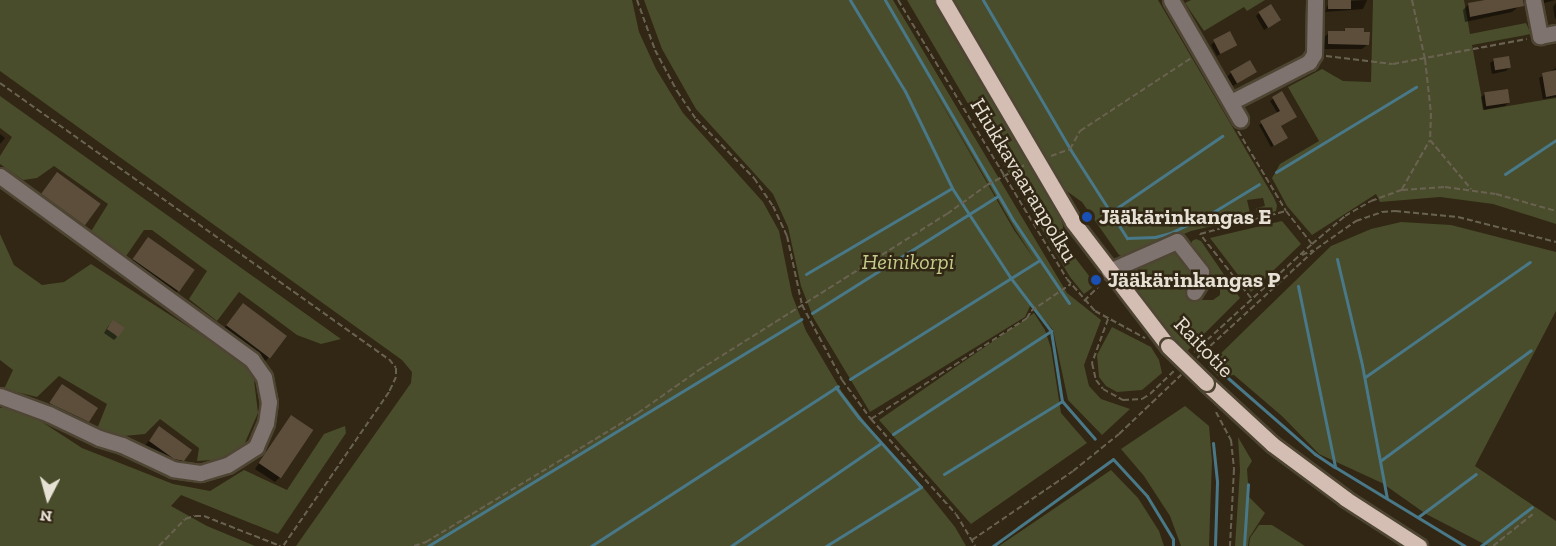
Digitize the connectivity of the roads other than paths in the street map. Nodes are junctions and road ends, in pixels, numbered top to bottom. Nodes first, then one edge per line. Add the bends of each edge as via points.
1 (943, 0) edge
2 (1171, 0) edge
3 (1315, 0) edge
4 (1533, 0) edge
5 (1556, 33) edge
6 (1231, 102) junction
7 (1240, 119) dead end
8 (0, 176) edge
9 (1109, 271) junction
10 (1194, 292) dead end
11 (0, 396) edge
12 (1419, 546) edge

1 - 9 main road, Raitotie via 1068,213
2 - 6 street
3 - 6 street via 1314,54 1309,62
4 - 5 street via 1540,36
6 - 7 street
8 - 11 street via 252,360 264,377 269,402 256,447 227,465 200,473 172,469 122,444
9 - 10 street via 1178,241 1201,272
9 - 12 main road, Raitotie, bridge via 1168,346 1272,444 1346,499

